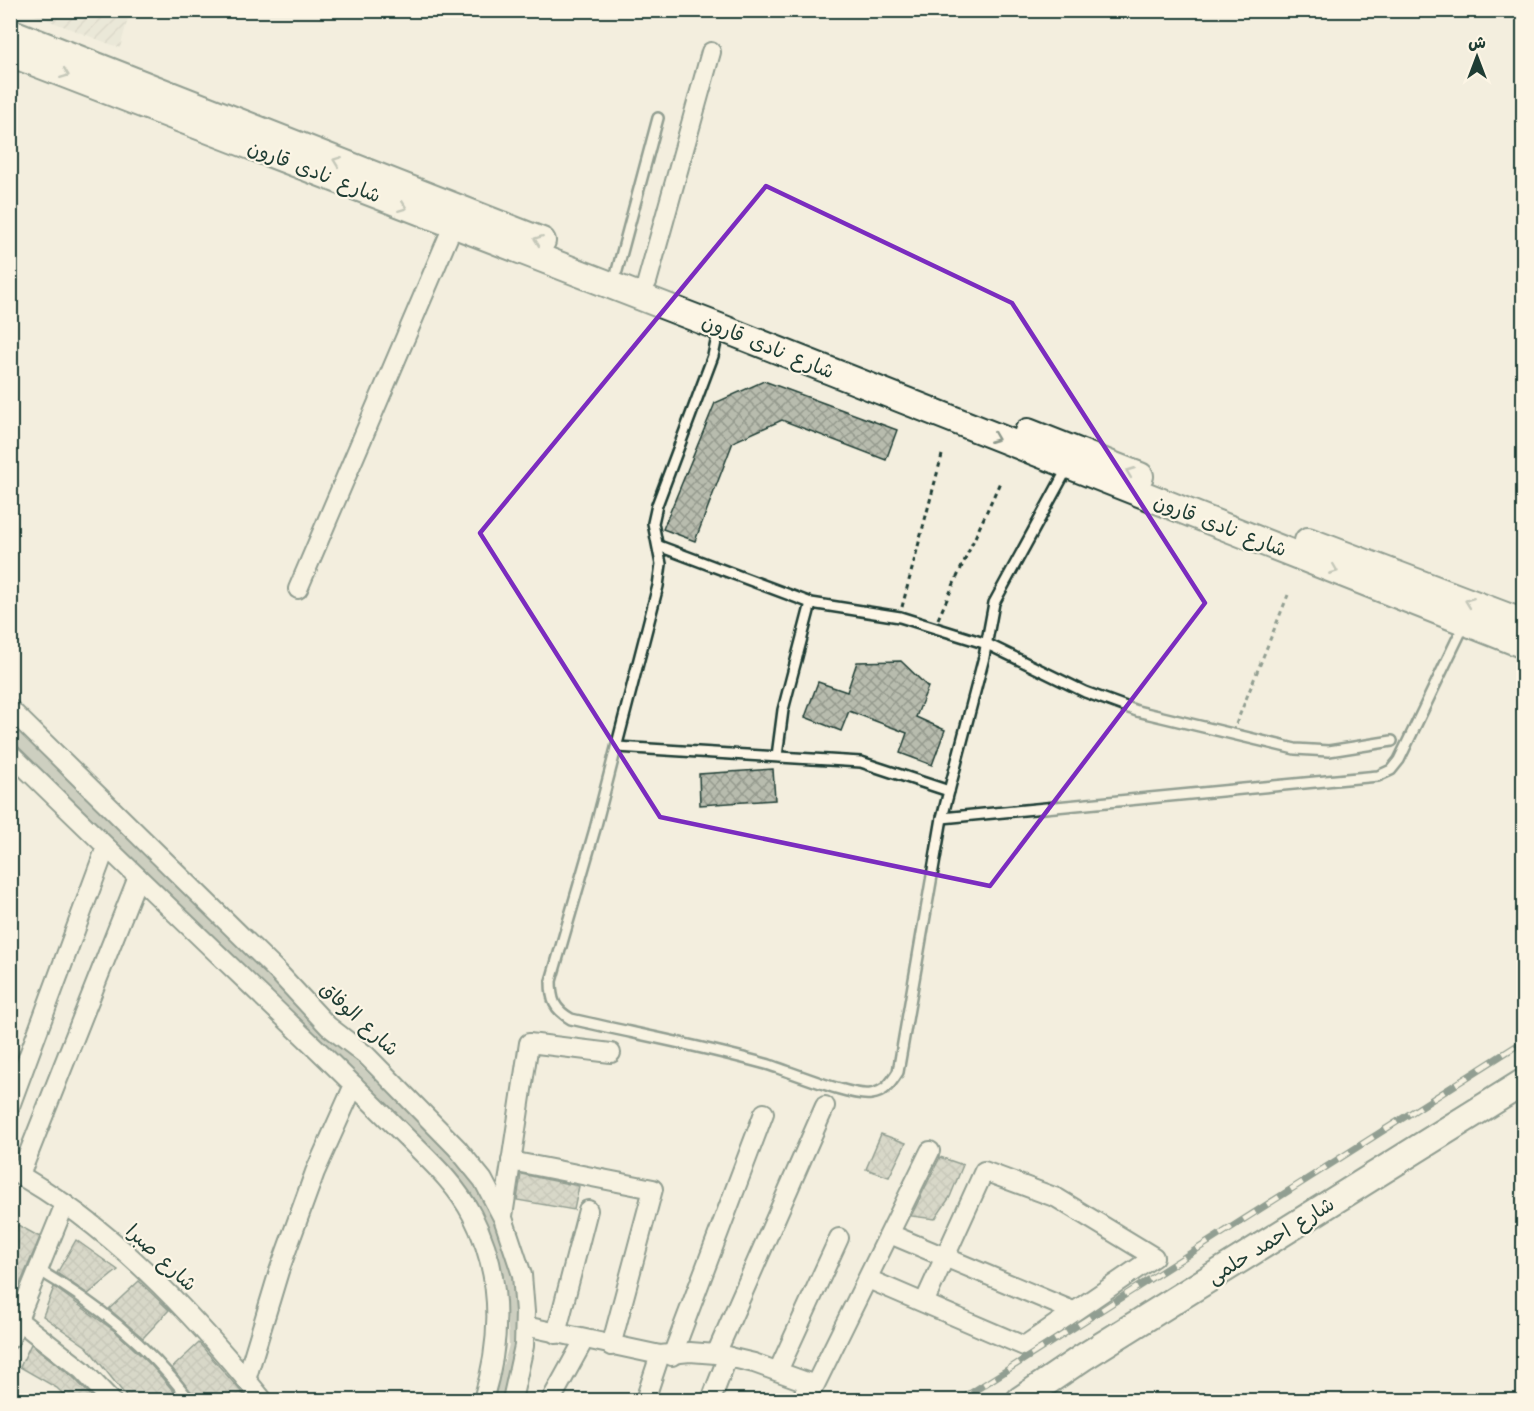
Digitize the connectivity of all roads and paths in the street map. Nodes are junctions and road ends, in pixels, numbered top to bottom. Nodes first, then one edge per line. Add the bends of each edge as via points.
1 (10, 32) edge
2 (711, 52) dead end
3 (10, 53) edge
4 (658, 118) dead end
5 (453, 226) junction
6 (617, 271) junction
7 (647, 282) junction
8 (722, 320) junction
9 (942, 455) dead end
10 (1068, 467) junction
11 (1000, 480) dead end
12 (1293, 545) junction
13 (659, 546) junction
14 (298, 589) dead end
15 (1288, 595) dead end
16 (811, 603) junction
17 (900, 617) junction
18 (1466, 622) junction
19 (1524, 623) edge
20 (934, 626) junction
21 (987, 644) junction
22 (1524, 645) edge
23 (10, 709) edge
24 (1232, 734) junction
25 (1392, 741) dead end
26 (616, 747) junction
27 (10, 753) edge
28 (777, 756) junction
29 (949, 791) junction
30 (942, 819) junction
31 (106, 846) junction
32 (138, 877) junction
33 (611, 1053) dead end
34 (1524, 1082) edge
35 (354, 1085) junction
36 (10, 1106) edge
37 (825, 1106) dead end
38 (764, 1113) dead end
39 (930, 1151) dead end
40 (512, 1161) junction
41 (15, 1172) edge
42 (65, 1204) junction
43 (588, 1210) dead end
44 (503, 1218) junction
45 (890, 1234) junction
46 (839, 1238) dead end
47 (945, 1257) junction
48 (37, 1269) junction
49 (868, 1280) junction
50 (924, 1303) junction
51 (1073, 1311) junction
52 (18, 1320) junction
53 (525, 1326) junction
54 (556, 1334) junction
55 (10, 1339) edge
56 (584, 1340) junction
57 (611, 1346) junction
58 (722, 1355) junction
59 (666, 1356) junction
60 (778, 1371) junction
61 (246, 1380) junction
62 (809, 1383) junction
63 (109, 1400) edge
64 (190, 1401) edge
65 (262, 1401) edge
66 (483, 1401) edge
67 (512, 1401) edge
68 (551, 1401) edge
69 (645, 1401) edge
70 (711, 1401) edge
71 (801, 1401) edge
72 (1020, 1401) edge

6 -> 1 main road, شارع نادى قارون
2 - 7 street
3 -> 5 main road, شارع نادى قارون
4 - 6 lane
5 - 8 main road, شارع نادى قارون
5 - 14 street
6 - 7 main road, شارع نادى قارون
7 - 8 main road, شارع نادى قارون
8 -> 10 main road, شارع نادى قارون
12 -> 8 main road, شارع نادى قارون
8 - 13 lane via 713,356 657,505 653,522
9 - 17 path
10 - 12 main road, شارع نادى قارون
10 - 21 lane via 994,603
11 - 20 path
12 -> 18 main road, شارع نادى قارون
19 -> 12 main road, شارع نادى قارون
13 - 16 lane
13 - 26 lane via 658,586
15 - 24 path
16 - 17 lane
16 - 28 lane via 783,710
17 - 20 lane
18 - 22 main road, شارع نادى قارون
18 - 30 lane via 1399,760 1391,770 1378,776
20 - 21 lane
21 - 24 lane via 1085,692 1137,711
21 - 29 lane
23 - 44 street, شارع الوفاق via 328,1026 368,1056 457,1148 483,1180
24 - 25 lane via 1295,749 1329,751
26 - 28 lane
26 - 30 lane via 551,981 551,996 557,1010 571,1019 766,1064 854,1092 870,1095 884,1090 898,1072
27 - 31 street
28 - 29 lane via 861,762
29 - 30 lane
31 - 32 street
31 - 36 street
32 - 35 street
32 - 41 street
33 - 40 street via 529,1042
34 - 72 main road, شارع احمد حلمى via 1082,1358
35 - 61 street via 307,1194
35 - 66 street via 454,1186 486,1246 498,1312 496,1346
37 - 58 street
38 - 59 street
39 - 45 street
40 - 44 street
40 - 57 street via 653,1189
41 - 42 street, شارع صبرا
42 - 48 street
42 - 61 street, شارع صبرا via 152,1278 220,1347
43 - 54 street
44 - 53 street, شارع الوفاق via 522,1275
45 - 47 street
45 - 49 street
46 - 60 street
47 - 50 street
47 - 51 street
47 - 51 street via 984,1171 1057,1198 1154,1257
48 - 52 street
48 - 64 lane via 81,1295 120,1325 161,1363
49 - 50 street
49 - 62 street via 815,1385
50 - 51 street via 1024,1346
52 - 55 street
52 - 63 street via 71,1360
53 - 54 street
53 - 67 street, شارع الوفاق
54 - 56 street
56 - 57 street
56 - 68 street
57 - 59 street
58 - 59 street via 690,1352
58 - 60 street
58 - 70 street
59 - 69 street
60 - 62 street
61 - 65 street, شارع صبرا
62 - 71 street

